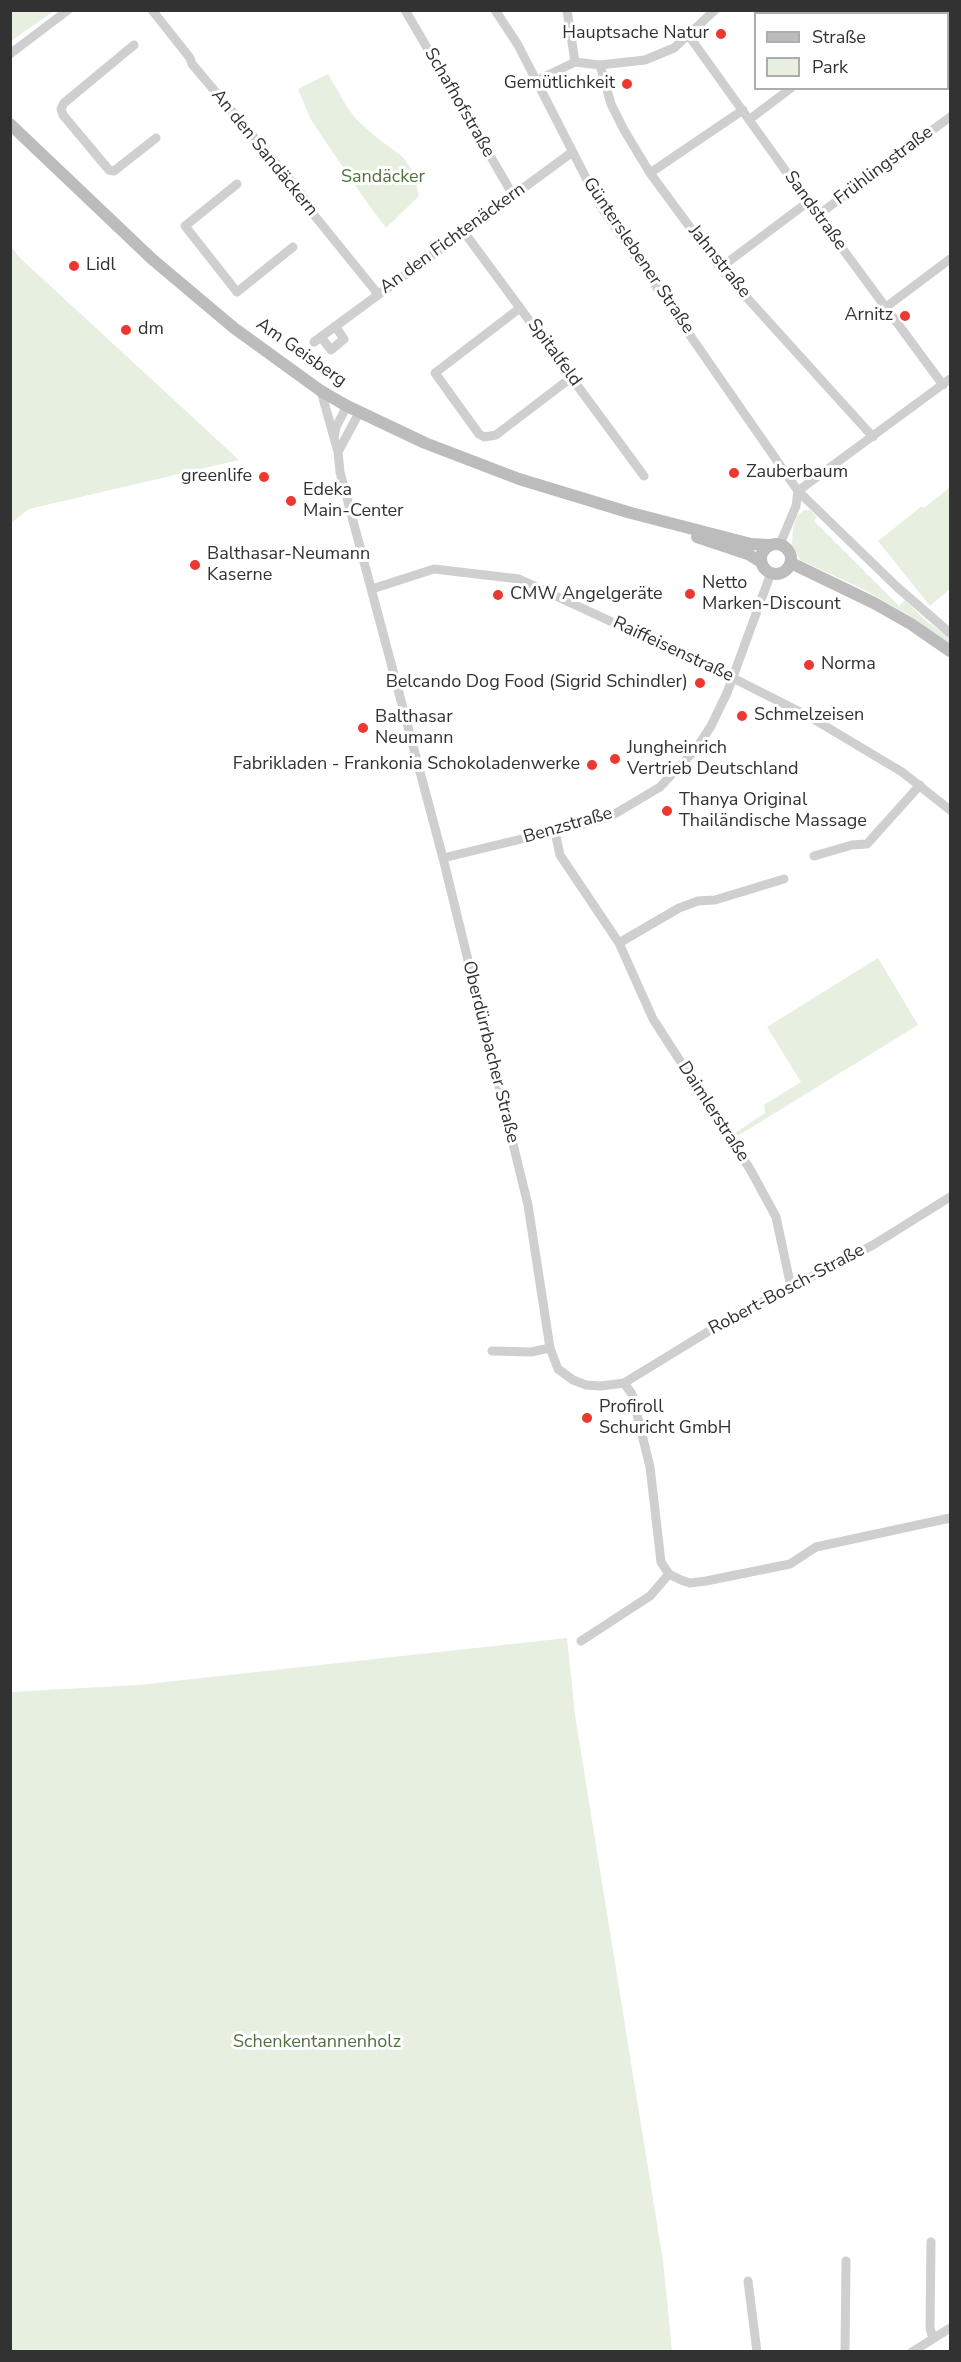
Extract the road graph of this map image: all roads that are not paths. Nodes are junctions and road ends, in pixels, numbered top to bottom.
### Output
1 (68, 10) edge
2 (152, 10) edge
3 (405, 10) edge
4 (495, 10) edge
5 (567, 10) edge
6 (715, 10) edge
7 (704, 14) edge
8 (689, 36) junction
9 (134, 45) dead end
10 (10, 54) edge
11 (575, 62) junction
12 (600, 65) junction
13 (536, 81) junction
14 (788, 90) edge
15 (743, 110) junction
16 (951, 117) edge
17 (750, 119) junction
18 (10, 124) edge
19 (156, 138) dead end
20 (571, 153) junction
21 (650, 173) junction
22 (237, 184) dead end
23 (513, 195) junction
24 (808, 202) junction
25 (818, 215) junction
26 (464, 231) junction
27 (293, 247) dead end
28 (951, 259) edge
29 (720, 268) junction
30 (378, 294) junction
31 (886, 307) junction
32 (520, 308) junction
33 (335, 326) junction
34 (572, 377) junction
35 (947, 382) edge
36 (321, 391) junction
37 (347, 406) junction
38 (359, 413) junction
39 (873, 437) junction
40 (334, 440) junction
41 (338, 452) junction
42 (644, 476) dead end
43 (798, 491) junction
44 (631, 513) junction
45 (774, 544) junction
46 (761, 562) junction
47 (791, 563) junction
48 (771, 573) junction
49 (372, 589) junction
50 (951, 633) edge
51 (951, 651) edge
52 (731, 677) junction
53 (920, 785) junction
54 (951, 810) edge
55 (555, 832) junction
56 (813, 856) dead end
57 (442, 858) junction
58 (784, 879) dead end
59 (619, 943) junction
60 (951, 1197) edge
61 (791, 1287) junction
62 (550, 1348) junction
63 (492, 1351) dead end
64 (624, 1383) junction
65 (951, 1518) edge
66 (669, 1574) junction
67 (581, 1641) dead end
68 (931, 2242) dead end
69 (846, 2261) dead end
70 (748, 2281) dead end
71 (951, 2328) edge
72 (933, 2338) junction
73 (917, 2350) edge
74 (757, 2352) edge
75 (844, 2352) edge

1 - 10 street
2 - 30 street, An den Sandäckern
3 - 23 street, Schafhofstraße
4 - 13 street, Günterslebener Straße
5 - 11 street
6 - 7 street
7 - 8 street
8 - 12 street
8 - 15 street, Sandstraße
9 - 19 street
11 - 12 street
11 - 13 street
12 - 21 street, Jahnstraße
13 - 20 street, Günterslebener Straße
14 - 17 street
15 - 17 street, Sandstraße
15 - 21 street
16 - 25 street, Frühlingstraße
17 - 24 street, Sandstraße
18 - 36 street, Am Geisberg
20 - 23 street, An den Fichtenäckern
20 - 43 street, Günterslebener Straße
21 - 29 street, Jahnstraße
22 - 27 street
23 - 26 street, An den Fichtenäckern
24 - 25 street, Sandstraße
24 - 29 street, Frühlingstraße
25 - 31 street, Sandstraße
26 - 30 street, An den Fichtenäckern
26 - 32 street, Spitalfeld
28 - 31 street
29 - 39 street, Jahnstraße
30 - 33 street, An den Fichtenäckern
31 - 35 street, Sandstraße
32 - 34 street, Spitalfeld
32 - 34 street
33 - 33 street, An den Fichtenäckern
34 - 42 street, Spitalfeld
35 - 39 street
36 - 37 street, Am Geisberg
36 - 40 street, Oberdürrbacher Straße
37 - 38 street, Am Geisberg
37 - 40 street
38 - 41 street
38 - 44 street, Am Geisberg
39 - 43 street
40 - 41 street, Oberdürrbacher Straße
41 - 49 street, Oberdürrbacher Straße
43 - 45 street
43 - 50 street, Günterslebener Straße
44 - 45 street, Am Geisberg
44 - 46 street, Am Geisberg
45 - 46 street
45 - 47 street
46 - 48 street
47 - 48 street
47 - 51 street
48 - 52 street, Benzstraße
49 - 52 street, Raiffeisenstraße
49 - 57 street, Oberdürrbacher Straße
52 - 53 street, Raiffeisenstraße
52 - 55 street, Benzstraße
53 - 54 street, Raiffeisenstraße
53 - 56 street
55 - 57 street, Benzstraße
55 - 59 street, Daimlerstraße
57 - 62 street, Oberdürrbacher Straße
58 - 59 street
59 - 61 street, Daimlerstraße
60 - 61 street, Robert-Bosch-Straße
61 - 64 street, Robert-Bosch-Straße
62 - 63 street
62 - 64 street, Oberdürrbacher Straße
64 - 66 street
65 - 66 street
66 - 67 street
68 - 72 street
69 - 75 street
70 - 74 street
71 - 72 street
72 - 73 street

